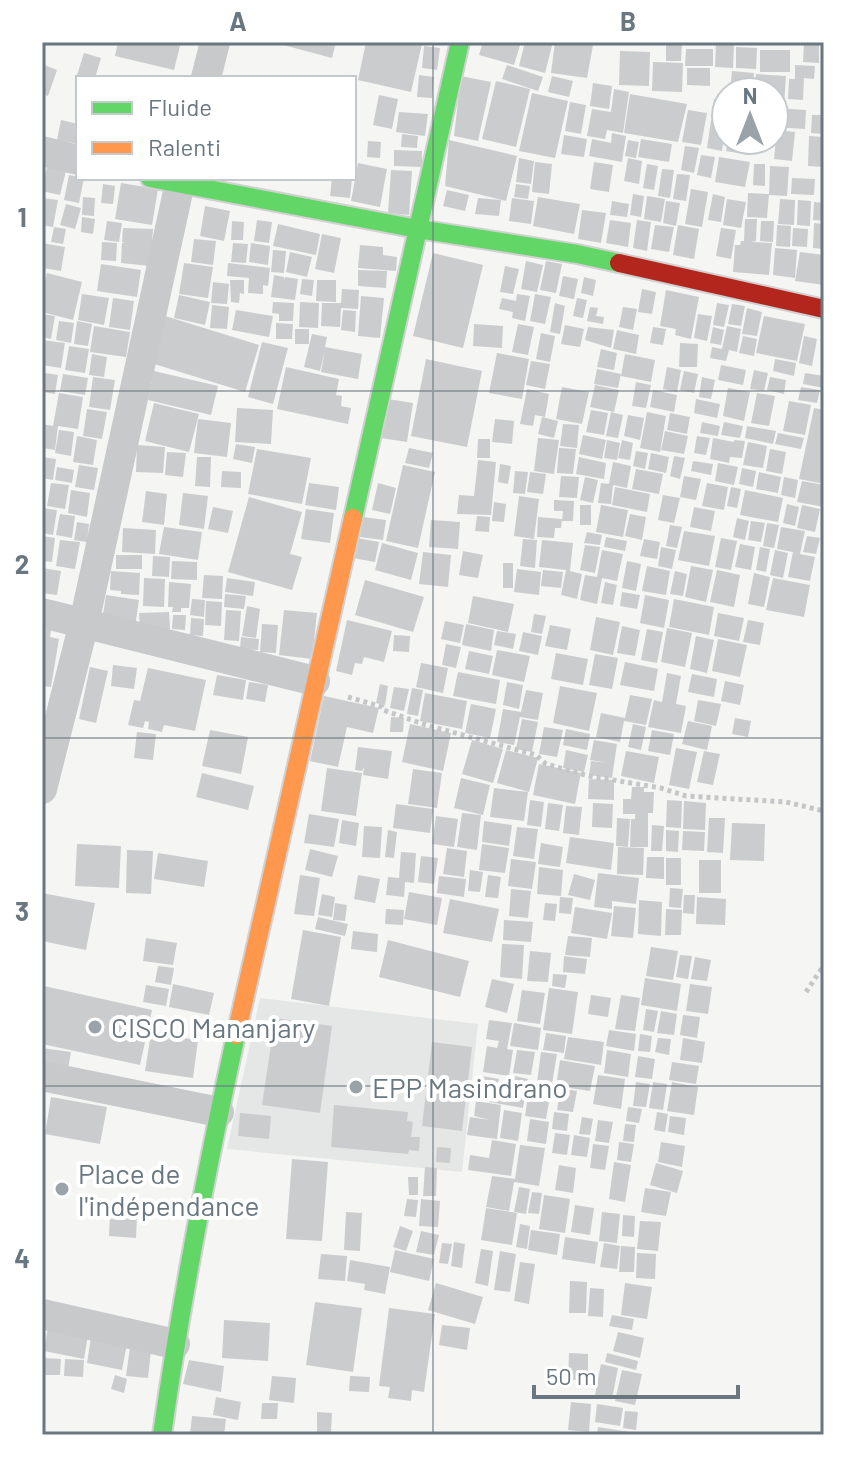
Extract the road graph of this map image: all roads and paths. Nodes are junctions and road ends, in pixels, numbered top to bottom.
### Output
1 (215, 42) edge
2 (460, 42) edge
3 (206, 76) edge
4 (42, 151) edge
5 (76, 160) edge
6 (170, 180) edge
7 (418, 229) junction
8 (824, 309) edge
9 (42, 613) edge
10 (84, 623) junction
11 (315, 681) junction
12 (42, 789) edge
13 (824, 811) edge
14 (824, 965) edge
15 (806, 992) dead end
16 (42, 1076) edge
17 (219, 1112) junction
18 (42, 1314) edge
19 (175, 1344) junction
20 (162, 1435) edge

1 - 3 street
2 - 7 street
4 - 5 street
6 - 7 street
6 - 10 street
7 - 8 street
7 - 11 street
9 - 10 street
10 - 11 street
10 - 12 street
11 - 13 path
11 - 17 street
14 - 15 path
16 - 17 street
17 - 19 street
18 - 19 street
19 - 20 street

